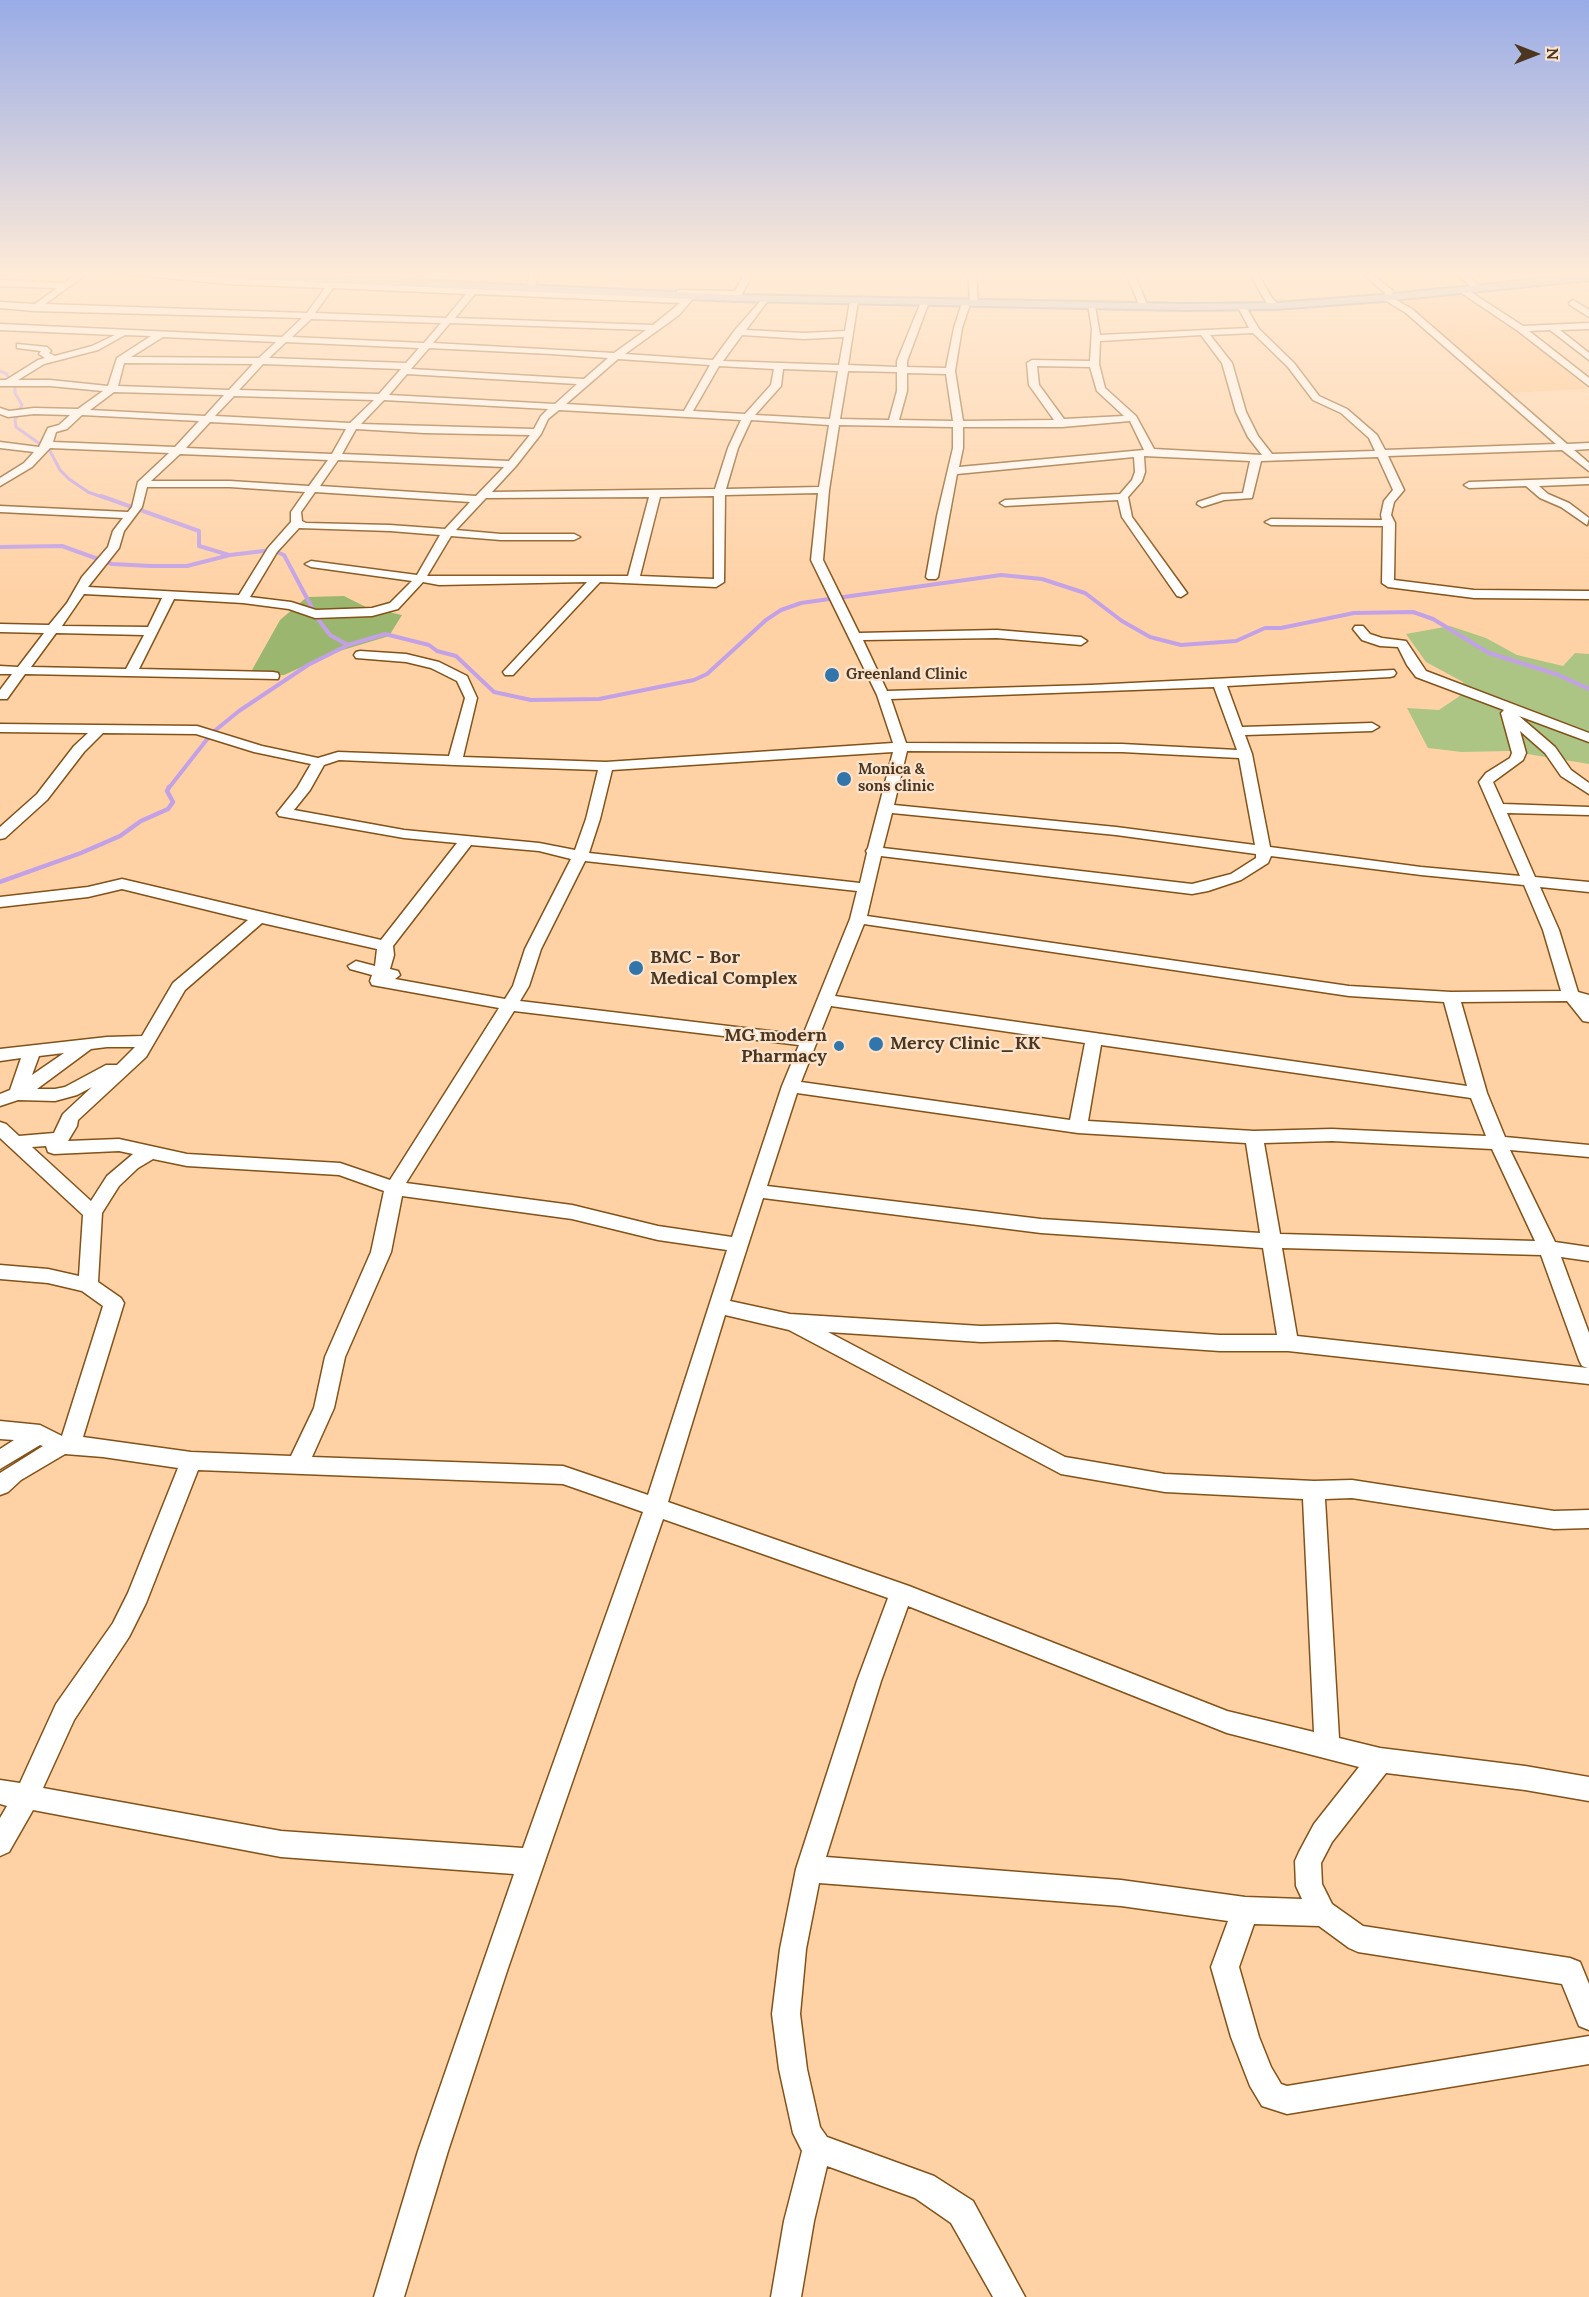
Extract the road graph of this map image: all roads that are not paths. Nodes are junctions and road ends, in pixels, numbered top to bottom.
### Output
1 (114, 380) edge
2 (242, 380) edge
3 (396, 380) edge
4 (561, 380) edge
5 (706, 380) edge
6 (777, 380) edge
7 (842, 380) edge
8 (901, 380) edge
9 (951, 380) edge
10 (1033, 380) edge
11 (1098, 380) edge
12 (1232, 380) edge
13 (1303, 380) edge
14 (1488, 380) edge
15 (586, 382) joint
16 (4, 383) edge
17 (112, 389) junction
18 (231, 391) junction
19 (382, 397) junction
20 (558, 406) junction
21 (79, 412) junction
22 (3, 414) edge
23 (687, 414) junction
24 (747, 418) junction
25 (1133, 418) junction
26 (205, 419) junction
27 (835, 422) junction
28 (893, 423) junction
29 (958, 424) junction
30 (1062, 424) junction
31 (353, 426) junction
32 (537, 432) junction
33 (0, 446) edge
34 (1589, 446) edge
35 (43, 447) junction
36 (1564, 447) junction
37 (178, 450) junction
38 (1145, 453) junction
39 (1380, 453) junction
40 (336, 456) junction
41 (1269, 457) junction
42 (1256, 458) junction
43 (512, 464) junction
44 (1589, 468) edge
45 (953, 471) junction
46 (1589, 481) edge
47 (0, 483) edge
48 (1529, 483) junction
49 (142, 484) junction
50 (1468, 485) dead end
51 (824, 489) junction
52 (312, 490) junction
53 (720, 491) junction
54 (655, 495) junction
55 (479, 497) junction
56 (1123, 497) junction
57 (1005, 502) dead end
58 (1202, 504) dead end
59 (0, 509) edge
60 (131, 515) junction
61 (1271, 522) dead end
62 (1587, 522) dead end
63 (297, 523) junction
64 (1389, 523) junction
65 (447, 532) junction
66 (574, 537) dead end
67 (311, 564) dead end
68 (932, 577) dead end
69 (597, 578) junction
70 (633, 579) junction
71 (419, 580) junction
72 (81, 590) junction
73 (1181, 593) dead end
74 (170, 595) junction
75 (1589, 596) edge
76 (243, 599) junction
77 (0, 628) edge
78 (53, 629) junction
79 (1359, 629) dead end
80 (151, 631) junction
81 (853, 637) junction
82 (1081, 641) dead end
83 (360, 655) dead end
84 (0, 669) edge
85 (22, 670) junction
86 (131, 672) junction
87 (508, 672) dead end
88 (1390, 673) dead end
89 (273, 676) dead end
90 (1281, 681) dead end
91 (1219, 682) junction
92 (883, 695) junction
93 (2, 696) dead end
94 (1497, 704) junction
95 (1510, 715) junction
96 (1372, 727) dead end
97 (100, 728) junction
98 (0, 729) edge
99 (1237, 731) junction
100 (1589, 738) edge
101 (901, 747) junction
102 (1245, 754) junction
103 (455, 761) junction
104 (319, 762) junction
105 (606, 766) junction
106 (1589, 790) edge
107 (885, 808) junction
108 (1498, 808) junction
109 (1589, 811) edge
110 (0, 835) edge
111 (467, 840) junction
112 (873, 851) junction
113 (1264, 852) junction
114 (580, 856) junction
115 (1531, 882) junction
116 (1589, 887) edge
117 (867, 888) junction
118 (0, 902) edge
119 (259, 918) junction
120 (858, 919) junction
121 (385, 946) junction
122 (356, 966) dead end
123 (1571, 996) junction
124 (1451, 997) junction
125 (824, 1000) junction
126 (1589, 1000) edge
127 (510, 1005) junction
128 (1589, 1017) edge
129 (1094, 1038) junction
130 (808, 1041) junction
131 (88, 1044) junction
132 (143, 1047) junction
133 (32, 1051) junction
134 (0, 1055) edge
135 (791, 1086) junction
136 (1478, 1093) junction
137 (17, 1094) junction
138 (0, 1101) edge
139 (1078, 1126) junction
140 (7, 1135) edge
141 (1254, 1137) junction
142 (1498, 1143) junction
143 (54, 1148) junction
144 (1589, 1151) edge
145 (151, 1152) junction
146 (49, 1172) junction
147 (394, 1188) junction
148 (758, 1191) junction
149 (93, 1213) junction
150 (1269, 1241) junction
151 (740, 1245) junction
152 (1548, 1248) junction
153 (1589, 1254) edge
154 (0, 1272) edge
155 (88, 1285) junction
156 (719, 1306) junction
157 (790, 1322) junction
158 (1288, 1343) junction
159 (1589, 1360) edge
160 (1589, 1376) edge
161 (0, 1430) edge
162 (40, 1434) junction
163 (65, 1446) junction
164 (0, 1460) edge
165 (191, 1461) junction
166 (297, 1466) junction
167 (0, 1486) edge
168 (1314, 1490) junction
169 (655, 1509) junction
170 (1589, 1519) edge
171 (901, 1593) junction
172 (1328, 1748) junction
173 (1380, 1760) junction
174 (1589, 1789) edge
175 (0, 1792) edge
176 (27, 1796) junction
177 (0, 1843) edge
178 (533, 1862) junction
179 (809, 1869) junction
180 (1245, 1910) junction
181 (1323, 1913) junction
182 (1589, 2016) edge
183 (1589, 2050) edge
184 (817, 2148) junction
185 (388, 2297) edge
186 (786, 2297) edge
187 (1010, 2297) edge

1 - 17 street
2 - 18 street
3 - 19 street
4 - 15 street
5 - 23 street
6 - 24 street
7 - 27 street
8 - 28 street
9 - 29 street
10 - 30 street
11 - 25 street
12 - 41 street
13 - 39 street
14 - 36 street
15 - 20 street
16 - 17 street
17 - 18 street
17 - 21 street
18 - 19 street
18 - 26 street
19 - 20 street
19 - 31 street
20 - 23 street
20 - 32 street
21 - 22 street
21 - 26 street
21 - 35 street
23 - 24 street
24 - 27 street
24 - 53 street
25 - 30 street
25 - 38 street
26 - 31 street
26 - 37 street
27 - 28 street
27 - 51 street
28 - 29 street
29 - 30 street
29 - 45 street
31 - 32 street
31 - 40 street
32 - 43 street
33 - 35 street
34 - 36 street
35 - 37 street
35 - 47 street
36 - 39 street
36 - 44 street
37 - 40 street
37 - 49 street
38 - 42 street
38 - 45 street
38 - 56 street
39 - 41 street
39 - 64 street
40 - 43 street
40 - 52 street
41 - 42 street
42 - 58 street
43 - 55 street
45 - 68 street
46 - 48 street
48 - 50 street
48 - 62 street
49 - 52 street
49 - 60 street
51 - 53 street
51 - 81 street
52 - 55 street
52 - 63 street
53 - 54 street
53 - 70 street
54 - 55 street
54 - 70 street
55 - 65 street
56 - 57 street
56 - 73 street
59 - 60 street
60 - 72 street
61 - 64 street
63 - 65 street
63 - 76 street
64 - 75 street
65 - 66 street
65 - 71 street
67 - 71 street
69 - 70 street
69 - 71 street
69 - 87 street
71 - 76 street
72 - 74 street
72 - 78 street
74 - 76 street
74 - 80 street
77 - 78 street
78 - 80 street
78 - 85 street
79 - 94 street
80 - 86 street
81 - 82 street
81 - 92 street
83 - 103 street
84 - 85 street
85 - 86 street
85 - 93 street
86 - 89 street
88 - 91 street
90 - 91 street
91 - 92 street
91 - 99 street
92 - 101 street
94 - 95 street
94 - 100 street
95 - 106 street
95 - 108 street
96 - 99 street
97 - 98 street
97 - 104 street
97 - 110 street
99 - 102 street
101 - 102 street
101 - 105 street
101 - 107 street
102 - 113 street
103 - 104 street
103 - 105 street
104 - 111 street
105 - 114 street
107 - 112 street
107 - 113 street
108 - 109 street
108 - 115 street
111 - 114 street
111 - 121 street
112 - 113 street
112 - 117 street
113 - 115 street
114 - 117 street
114 - 127 street
115 - 116 street
115 - 123 street
117 - 120 street
118 - 119 street
119 - 121 street
119 - 132 street
120 - 124 street
120 - 125 street
121 - 127 street
122 - 127 street
123 - 124 street
123 - 126 street
123 - 128 street
124 - 136 street
125 - 129 street
125 - 130 street
127 - 130 street
127 - 147 street
129 - 136 street
129 - 139 street
130 - 135 street
131 - 132 street
131 - 133 street
131 - 137 street
132 - 137 street
132 - 143 street
133 - 134 street
133 - 137 street
135 - 139 street
135 - 148 street
136 - 142 street
137 - 138 street
139 - 141 street
140 - 143 street
140 - 146 street
141 - 142 street
141 - 150 street
142 - 144 street
142 - 152 street
143 - 145 street
143 - 146 street
145 - 147 street
145 - 149 street
146 - 149 street
147 - 151 street
147 - 166 street
148 - 150 street
148 - 151 street
149 - 155 street
150 - 152 street
150 - 158 street
151 - 156 street
152 - 153 street
152 - 159 street
154 - 155 street
155 - 163 street
156 - 157 street
156 - 169 street
157 - 158 street
157 - 168 street
158 - 160 street
161 - 162 street
162 - 163 street
162 - 164 street
163 - 165 street
163 - 167 street
165 - 166 street
165 - 176 street
166 - 169 street
168 - 170 street
168 - 172 street
169 - 171 street
169 - 178 street
171 - 172 street
171 - 179 street
172 - 173 street
173 - 174 street
173 - 181 street
175 - 176 street
176 - 177 street
176 - 178 street
178 - 185 street
179 - 180 street
179 - 184 street
180 - 181 street
180 - 183 street
181 - 182 street
184 - 186 street
184 - 187 street

